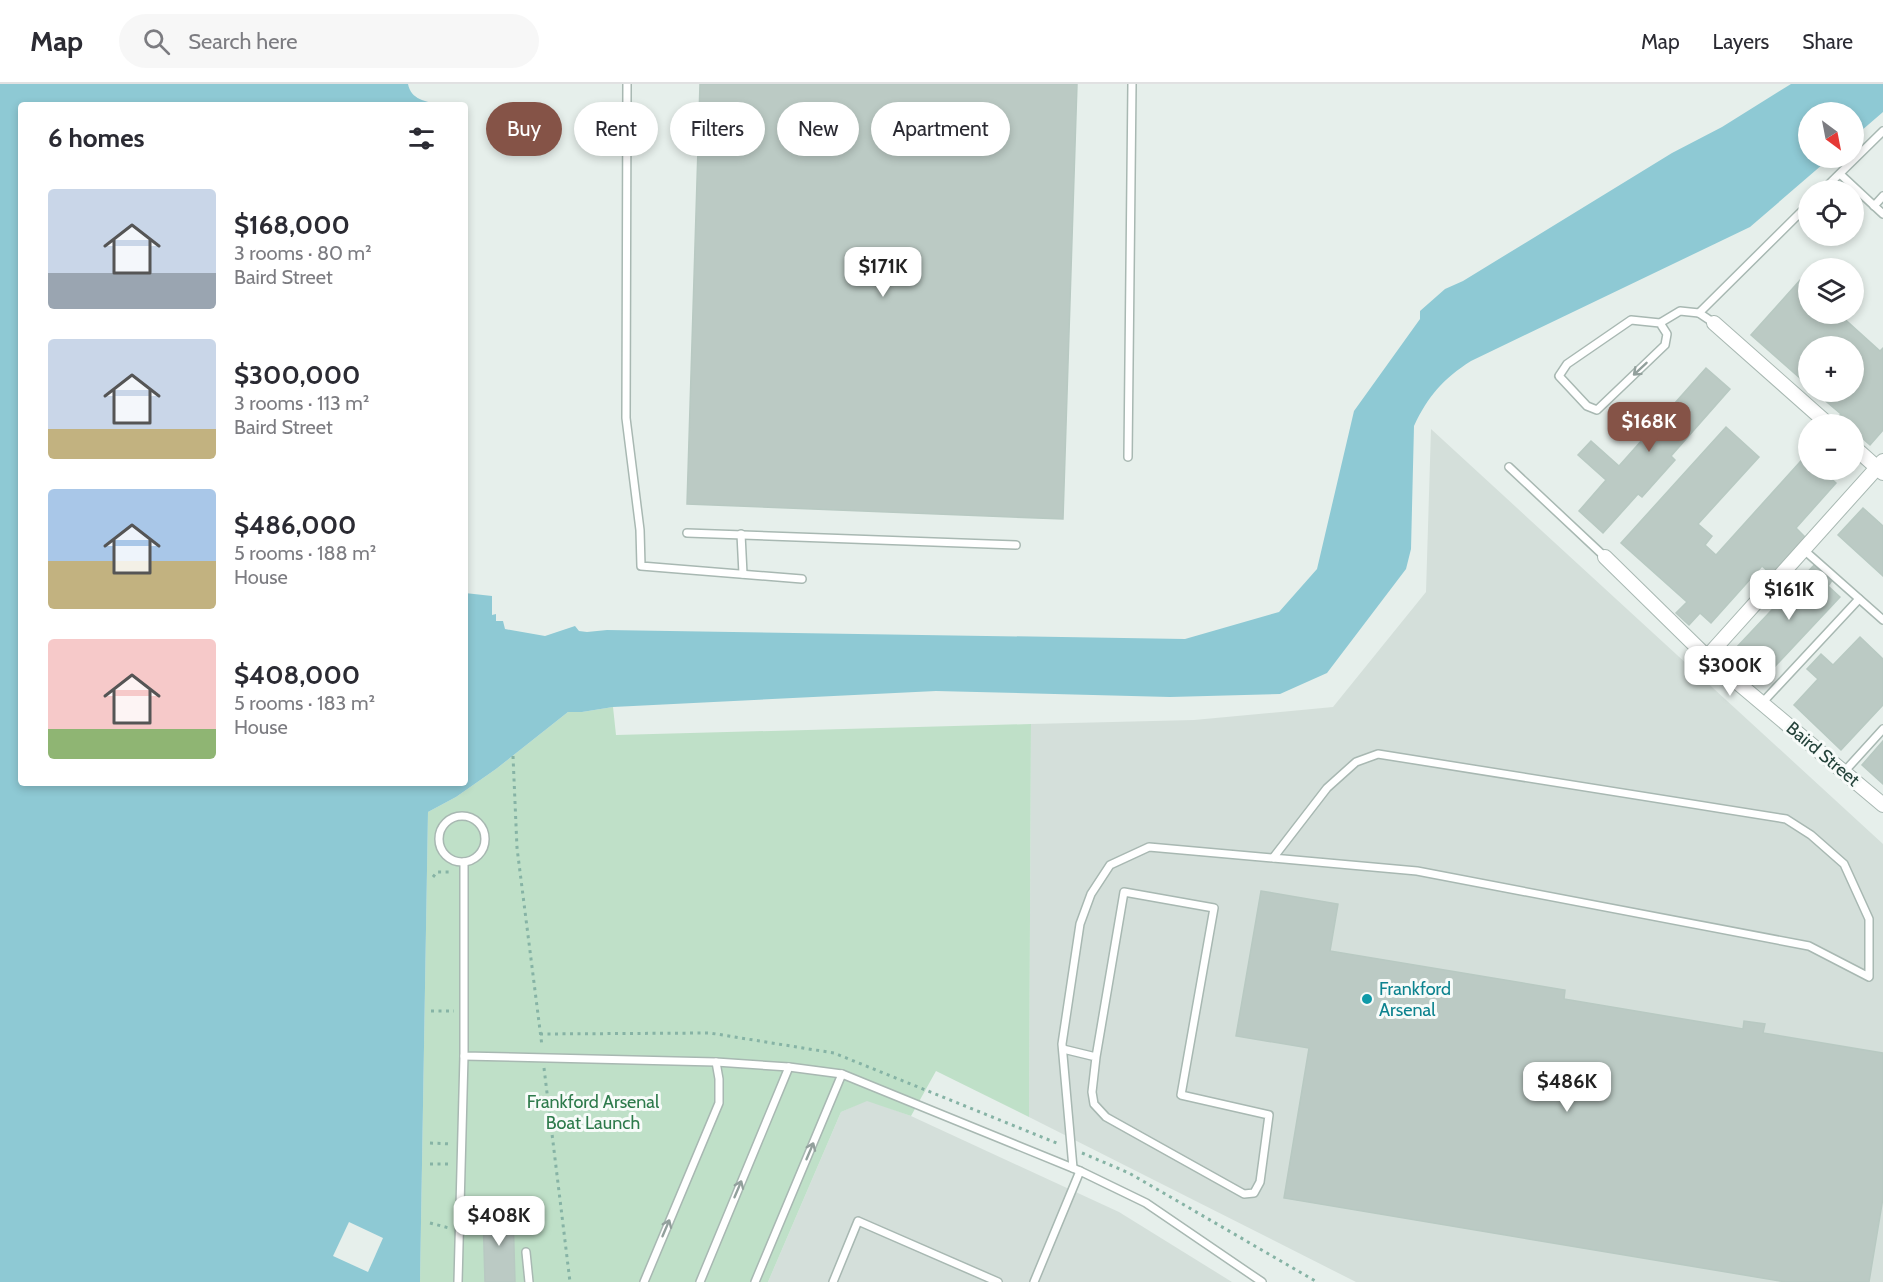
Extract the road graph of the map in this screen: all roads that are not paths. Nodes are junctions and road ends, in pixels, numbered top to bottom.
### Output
1 (627, 84) edge
2 (1132, 84) edge
3 (1883, 131) edge
4 (1840, 174) junction
5 (1834, 180) edge
6 (1883, 196) edge
7 (1874, 206) junction
8 (1883, 214) edge
9 (1798, 215) edge
10 (1699, 313) junction
11 (1660, 323) junction
12 (1714, 323) joint
13 (1817, 414) edge
14 (1864, 454) edge
15 (1128, 457) dead end
16 (1509, 467) dead end
17 (1881, 467) edge
18 (687, 533) dead end
19 (741, 534) junction
20 (1016, 545) dead end
21 (1804, 550) junction
22 (1605, 557) joint
23 (743, 574) junction
24 (802, 579) dead end
25 (1859, 599) junction
26 (1883, 620) edge
27 (1707, 657) junction
28 (1762, 703) junction
29 (1883, 729) edge
30 (1844, 772) junction
31 (1883, 805) edge
32 (1273, 858) junction
33 (464, 862) junction
34 (1063, 1049) junction
35 (464, 1056) junction
36 (1096, 1056) junction
37 (716, 1062) junction
38 (789, 1067) junction
39 (842, 1074) junction
40 (1076, 1170) junction
41 (526, 1252) dead end
42 (458, 1282) edge
43 (529, 1282) edge
44 (644, 1282) edge
45 (700, 1282) edge
46 (755, 1282) edge
47 (833, 1282) edge
48 (998, 1282) edge
49 (1034, 1282) edge
50 (1262, 1282) edge

1 - 23 lane
2 - 15 lane
3 - 4 lane
4 - 5 lane
4 - 7 lane
6 - 7 lane
7 - 8 lane
9 - 10 lane
10 - 11 lane
10 - 12 lane
11 -> 11 lane
12 - 13 street
14 - 17 street
16 - 22 lane
17 - 21 street
18 - 19 lane
19 - 20 lane
19 - 23 lane
21 - 25 lane
21 - 27 street
22 - 27 street, Baird Street
23 - 24 lane
25 - 26 lane
25 - 28 lane
27 - 28 street, Baird Street
28 - 30 street, Baird Street
29 - 30 lane
30 - 31 street, Baird Street
32 - 32 lane
32 - 34 lane
33 - 33 lane
33 - 35 lane
34 - 36 lane
34 - 40 lane
35 - 37 lane
35 - 42 lane
36 - 36 lane
37 - 38 lane
44 -> 37 lane
38 - 39 lane
45 -> 38 lane
39 - 40 lane
46 -> 39 lane
40 - 49 lane
40 - 50 lane
41 - 43 lane
47 - 48 lane

